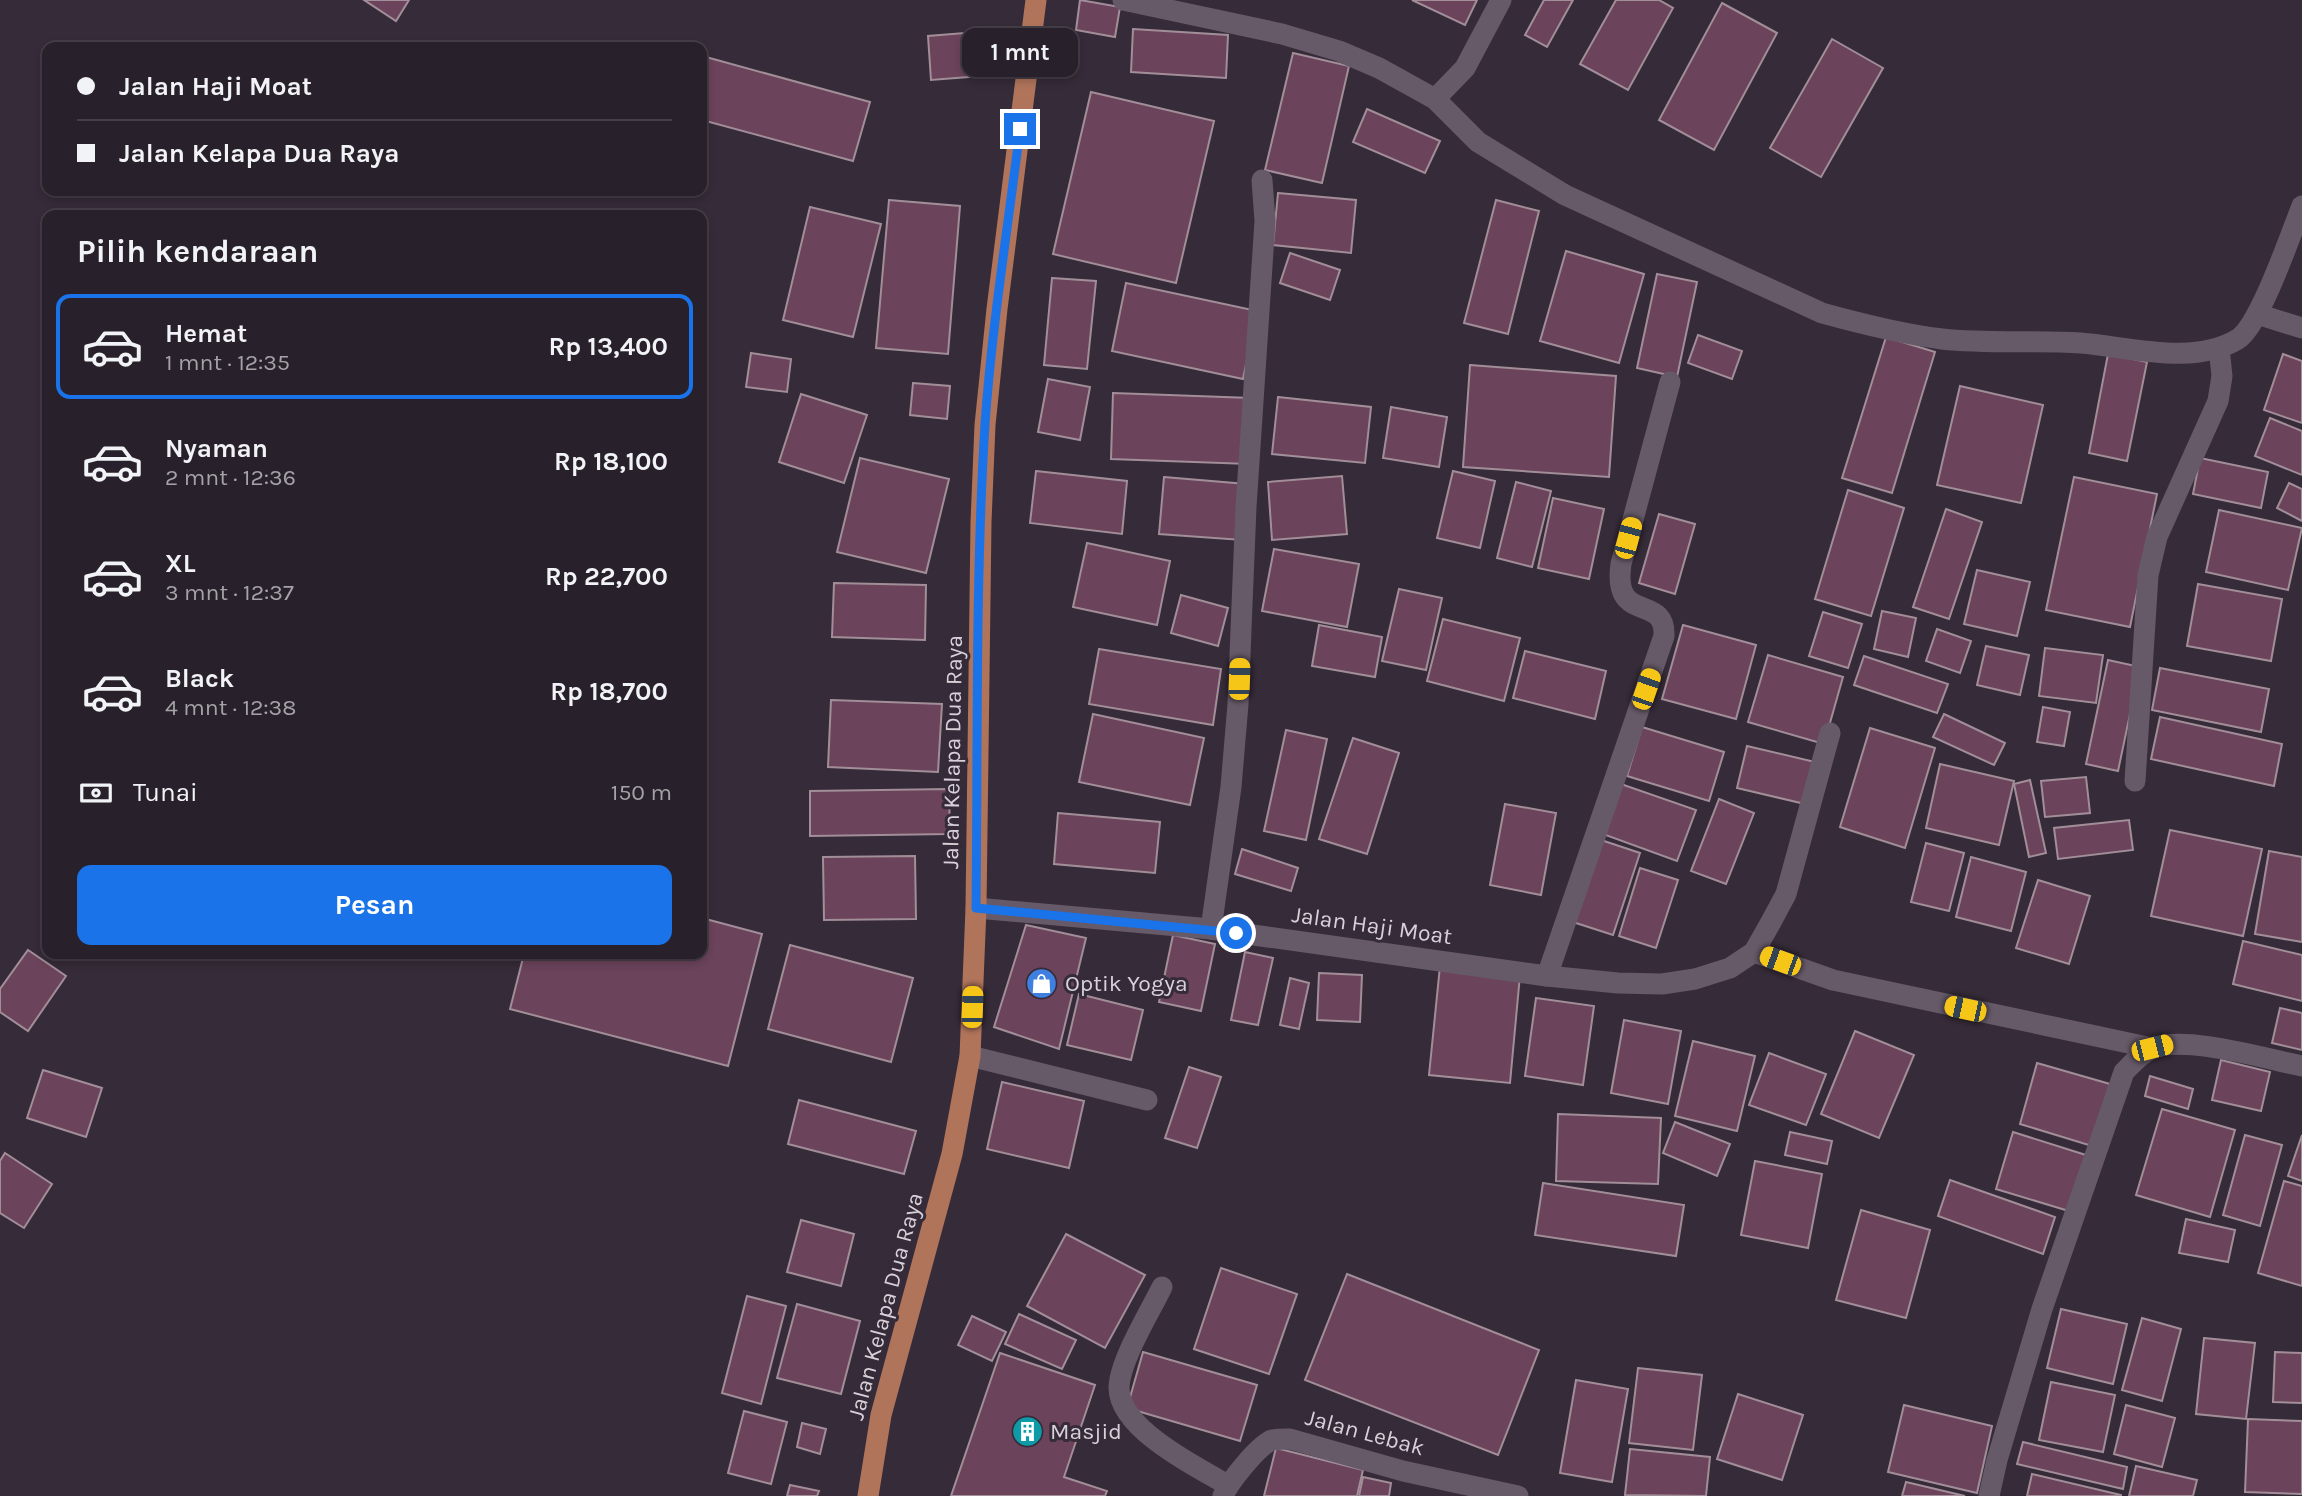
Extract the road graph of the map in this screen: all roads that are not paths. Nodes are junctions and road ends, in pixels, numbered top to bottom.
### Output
1 (1036, 0) edge
2 (1123, 0) edge
3 (1501, 0) edge
4 (1435, 99) junction
5 (1262, 180) dead end
6 (2302, 205) edge
7 (2257, 314) junction
8 (2302, 328) edge
9 (2219, 348) junction
10 (1670, 382) dead end
11 (1830, 733) dead end
12 (2135, 781) dead end
13 (976, 908) junction
14 (1211, 929) junction
15 (1754, 952) junction
16 (1547, 976) junction
17 (2152, 1048) junction
18 (970, 1056) junction
19 (2302, 1066) edge
20 (1147, 1100) dead end
21 (1162, 1287) dead end
22 (1225, 1491) edge
23 (868, 1496) edge
24 (1518, 1496) edge
25 (1989, 1496) edge

1 - 13 main road, Jalan Kelapa Dua Raya
2 - 4 street
3 - 4 street
4 - 9 street
5 - 14 street
6 - 7 street
7 - 8 street
7 - 9 street
9 - 12 street
10 - 16 street
11 - 15 street
13 - 14 street, Jalan Haji Moat
13 - 18 main road, Jalan Kelapa Dua Raya
14 - 16 street, Jalan Haji Moat
15 - 16 street, Jalan Haji Moat
15 - 17 street
17 - 19 street
17 - 25 street
18 - 20 street
18 - 23 main road, Jalan Kelapa Dua Raya
21 - 22 street
22 - 24 street, Jalan Lebak

